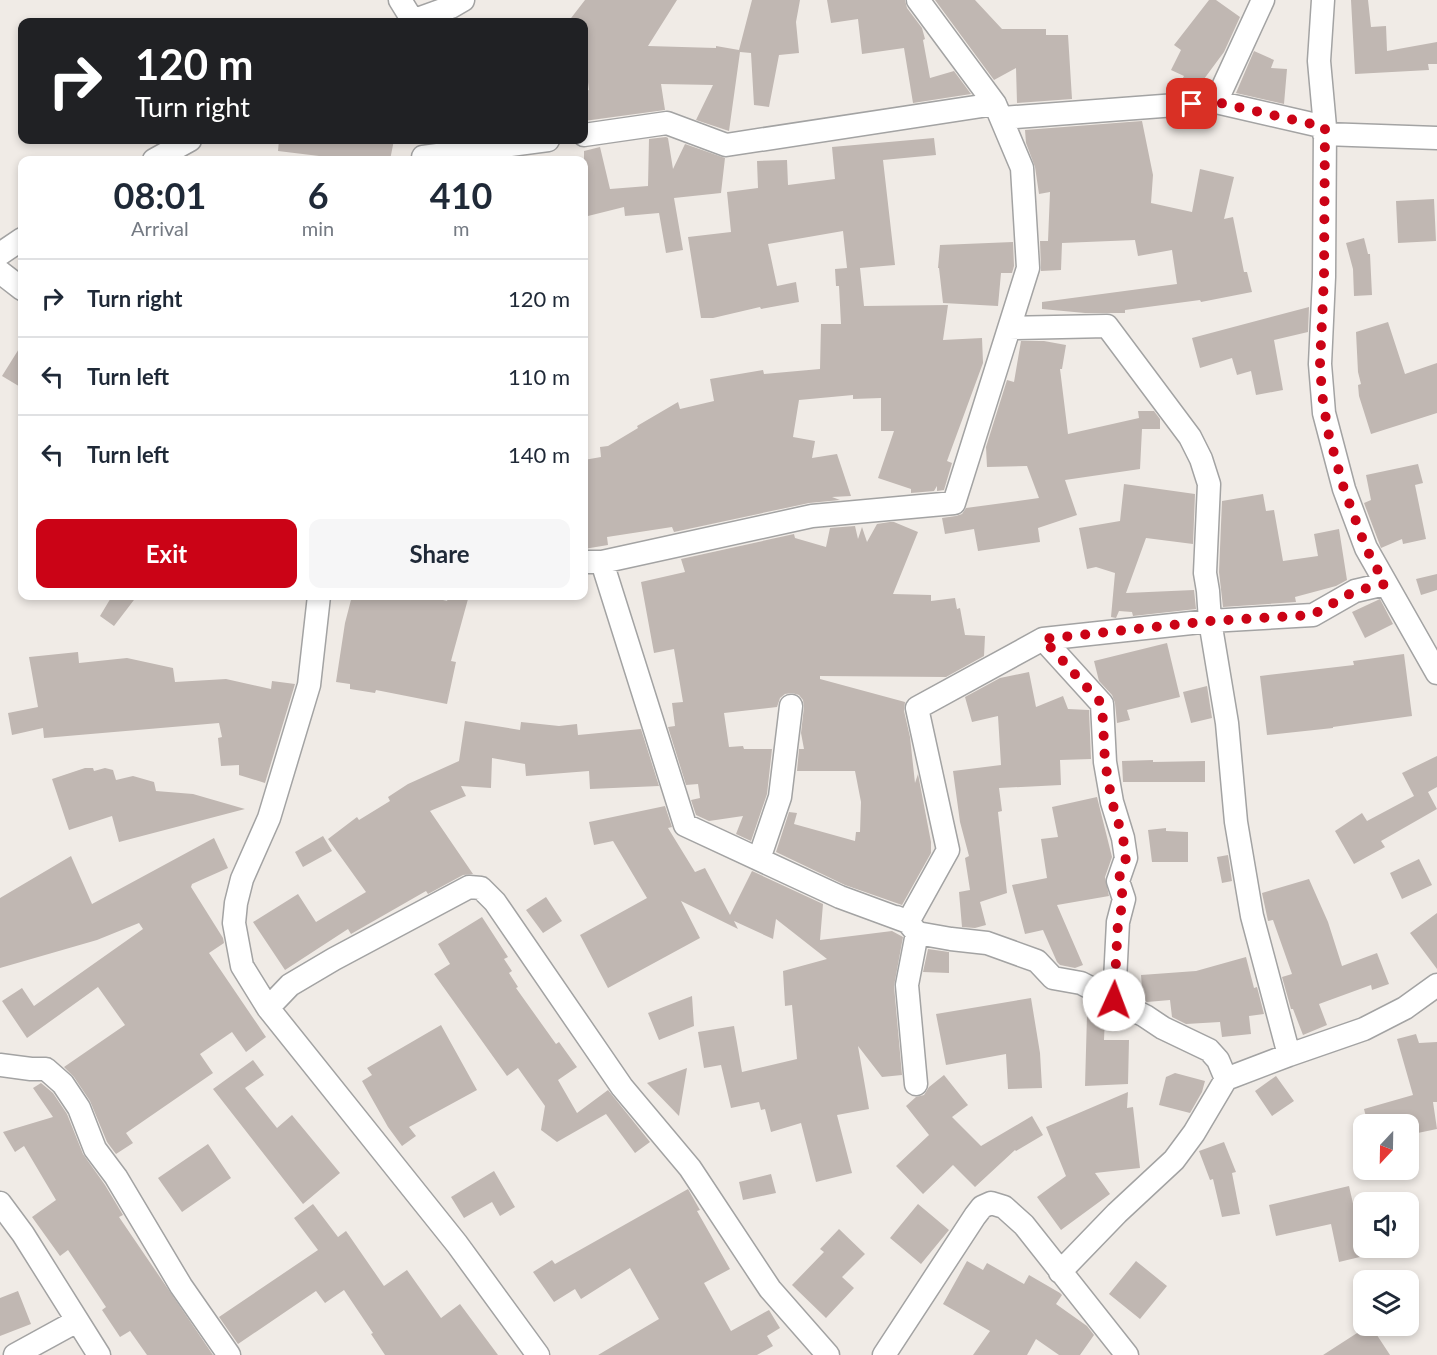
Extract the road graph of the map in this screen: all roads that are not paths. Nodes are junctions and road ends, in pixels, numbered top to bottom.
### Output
1 (400, 0) edge
2 (918, 0) edge
3 (1263, 0) edge
4 (1323, 0) edge
5 (454, 10) edge
6 (409, 18) edge
7 (425, 18) edge
8 (1216, 102) junction
9 (999, 111) junction
10 (1324, 130) junction
11 (588, 134) edge
12 (1437, 138) edge
13 (183, 144) edge
14 (507, 144) edge
15 (424, 152) edge
16 (161, 156) edge
17 (18, 242) edge
18 (0, 254) edge
19 (0, 272) edge
20 (18, 286) edge
21 (1010, 328) junction
22 (592, 562) edge
23 (1385, 584) junction
24 (319, 600) edge
25 (1210, 621) junction
26 (1043, 639) junction
27 (1437, 673) edge
28 (791, 706) dead end
29 (759, 859) junction
30 (913, 927) junction
31 (1437, 985) edge
32 (1114, 1000) junction
33 (268, 1008) junction
34 (1289, 1055) junction
35 (0, 1065) edge
36 (1226, 1079) junction
37 (915, 1084) dead end
38 (0, 1203) edge
39 (1060, 1272) junction
40 (77, 1321) junction
41 (15, 1355) edge
42 (99, 1355) edge
43 (229, 1355) edge
44 (538, 1355) edge
45 (828, 1355) edge
46 (884, 1355) edge
47 (1127, 1355) edge

1 - 6 street
2 - 9 street
3 - 8 street
4 - 10 street
5 - 7 street
8 - 9 street
8 - 10 street
9 - 11 street
9 - 21 street
10 - 12 street
10 - 23 street
13 - 16 street
14 - 15 street
17 - 18 street
19 - 20 street
21 - 22 street
21 - 25 street
22 - 29 street
23 - 25 street
23 - 27 street
24 - 33 street
25 - 26 street
25 - 34 street
26 - 30 street
26 - 32 street
28 - 29 street
29 - 30 street
30 - 32 street
30 - 37 street
31 - 34 street
32 - 36 street
33 - 44 street
33 - 45 street
34 - 36 street
35 - 43 street
36 - 39 street
38 - 40 street
39 - 46 street
39 - 47 street
40 - 41 street
40 - 42 street

